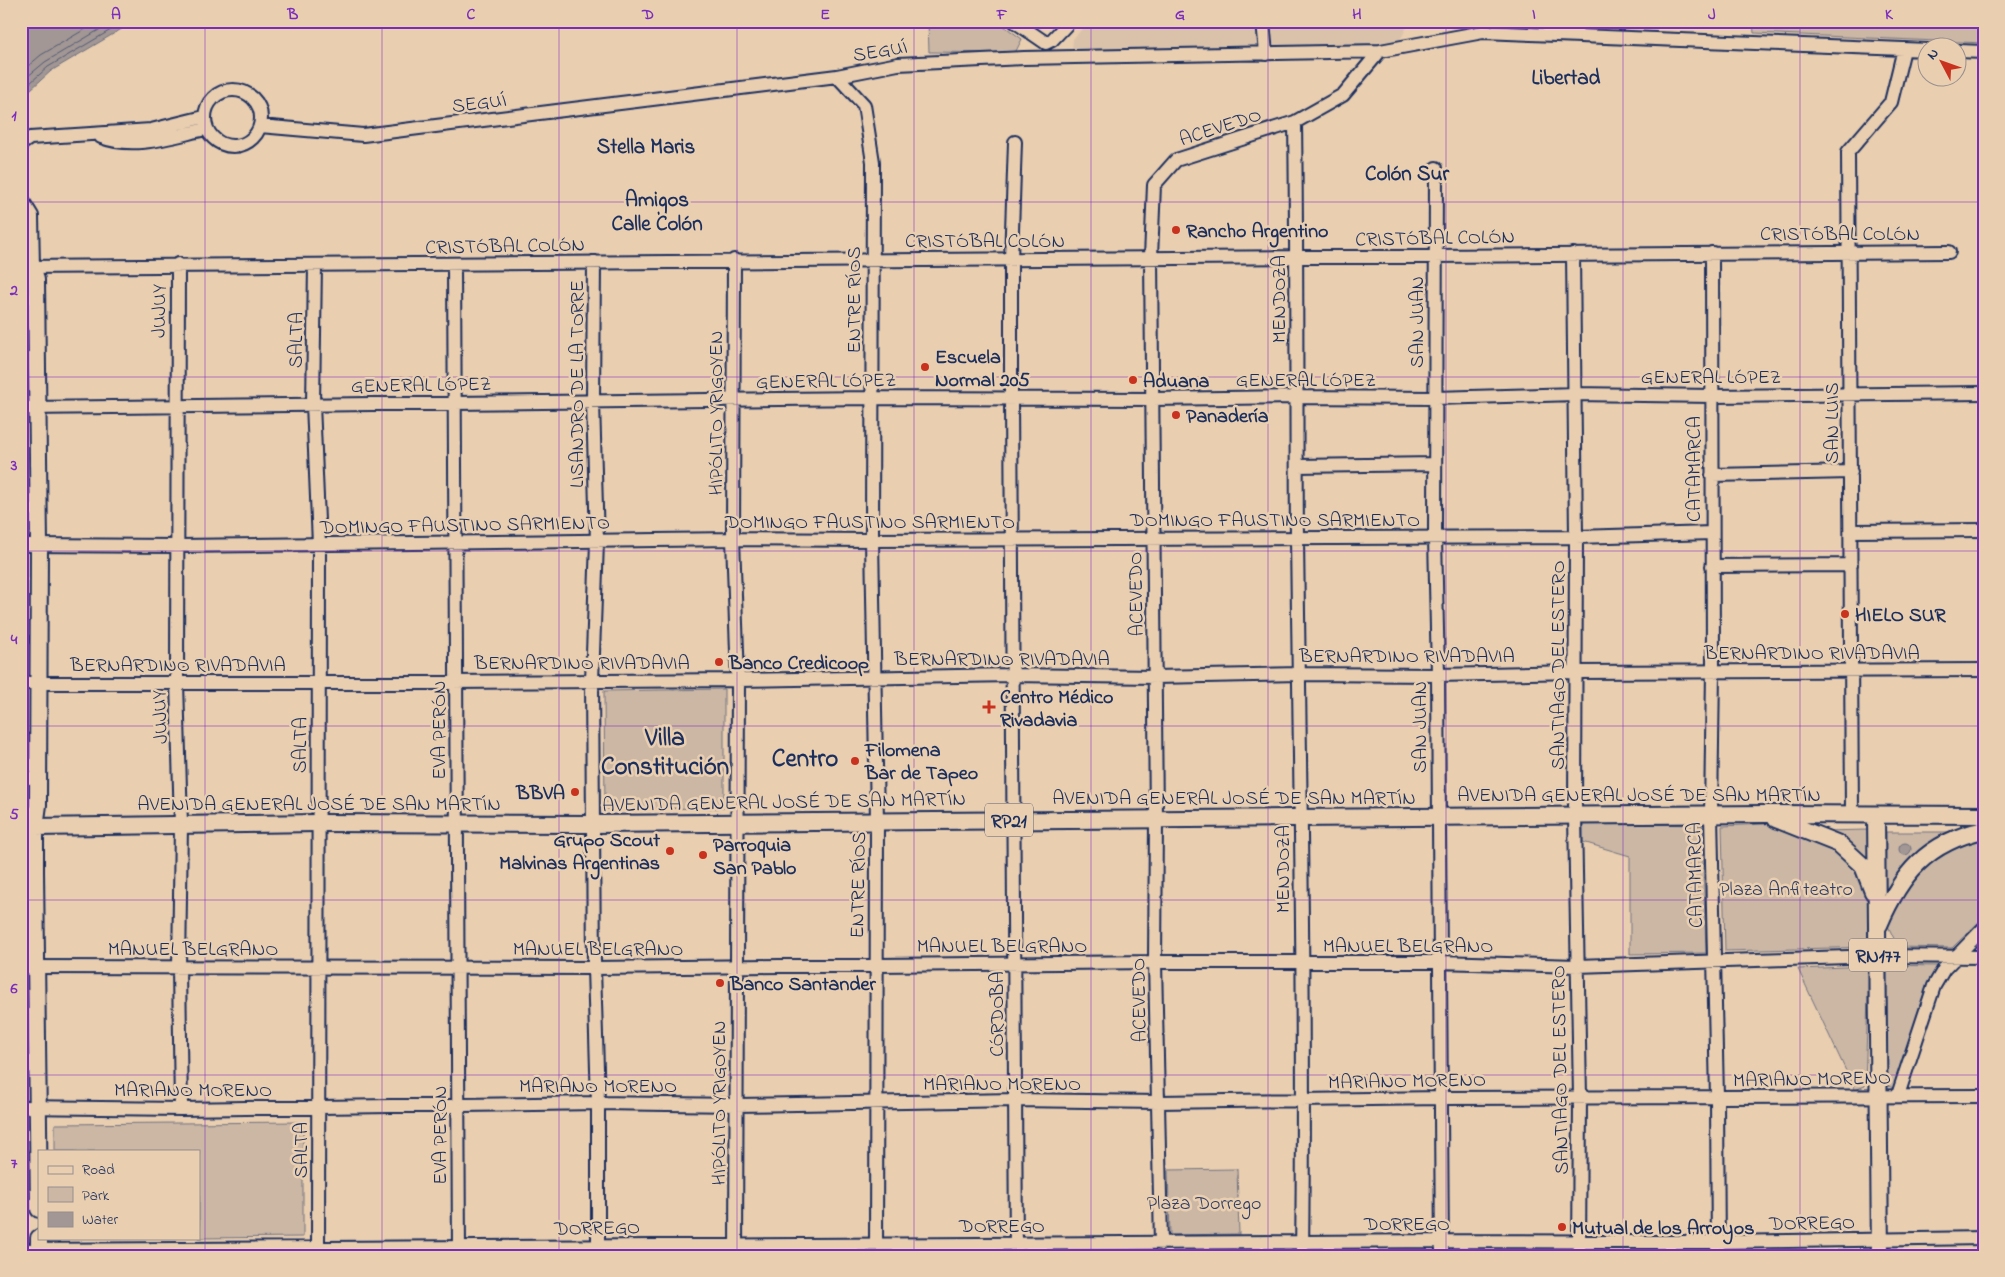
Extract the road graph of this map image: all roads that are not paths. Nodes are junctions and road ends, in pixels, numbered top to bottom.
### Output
1 (1014, 21) edge
2 (1070, 21) edge
3 (1263, 21) edge
4 (1038, 38) junction
5 (1904, 49) junction
6 (1918, 50) edge
7 (1380, 51) junction
8 (1968, 51) edge
9 (1984, 52) edge
10 (1266, 54) junction
11 (1024, 58) junction
12 (837, 76) junction
13 (1295, 122) junction
14 (205, 123) junction
15 (260, 126) junction
16 (1015, 142) dead end
17 (21, 144) edge
18 (1436, 168) dead end
19 (21, 198) edge
20 (1848, 251) junction
21 (1949, 252) dead end
22 (1712, 253) junction
23 (1574, 254) junction
24 (1435, 256) junction
25 (1151, 257) junction
26 (1297, 257) junction
27 (734, 260) junction
28 (872, 260) junction
29 (1011, 260) junction
30 (594, 262) junction
31 (178, 264) junction
32 (454, 264) junction
33 (315, 265) junction
34 (27, 267) edge
35 (1850, 393) junction
36 (1984, 393) edge
37 (1576, 394) junction
38 (1712, 396) junction
39 (1296, 397) junction
40 (872, 398) junction
41 (1010, 398) junction
42 (1435, 398) junction
43 (1153, 399) junction
44 (733, 400) junction
45 (455, 402) junction
46 (593, 402) junction
47 (313, 404) junction
48 (176, 406) junction
49 (32, 408) junction
50 (1435, 464) junction
51 (1297, 466) junction
52 (1850, 472) junction
53 (1712, 475) junction
54 (1984, 530) edge
55 (1851, 531) junction
56 (1712, 533) junction
57 (1435, 537) junction
58 (1576, 537) junction
59 (1297, 538) junction
60 (733, 539) junction
61 (1012, 539) junction
62 (1154, 539) junction
63 (872, 540) junction
64 (596, 542) junction
65 (319, 544) junction
66 (454, 544) junction
67 (34, 545) junction
68 (178, 546) junction
69 (1851, 565) junction
70 (1712, 566) junction
71 (1853, 670) junction
72 (1984, 670) edge
73 (1713, 671) junction
74 (1576, 672) junction
75 (1299, 674) junction
76 (1011, 675) junction
77 (1438, 675) junction
78 (874, 677) junction
79 (1155, 677) junction
80 (592, 680) junction
81 (738, 680) junction
82 (457, 681) junction
83 (176, 682) junction
84 (30, 683) edge
85 (319, 683) junction
86 (25, 778) edge
87 (1764, 814) junction
88 (1852, 814) junction
89 (1711, 815) junction
90 (1876, 815) junction
91 (1984, 815) edge
92 (1575, 816) junction
93 (1438, 817) junction
94 (1301, 818) junction
95 (1013, 820) junction
96 (1156, 820) junction
97 (737, 821) junction
98 (877, 821) junction
99 (456, 822) junction
100 (318, 823) junction
101 (593, 824) junction
102 (181, 825) junction
103 (35, 827) junction
104 (1984, 830) edge
105 (28, 872) edge
106 (1876, 900) junction
107 (1984, 928) edge
108 (1877, 930) junction
109 (1878, 956) junction
110 (1984, 957) edge
111 (1954, 958) junction
112 (1155, 962) junction
113 (1439, 962) junction
114 (1715, 962) junction
115 (1015, 963) junction
116 (1301, 963) junction
117 (875, 964) junction
118 (458, 966) junction
119 (737, 966) junction
120 (1577, 966) junction
121 (29, 967) edge
122 (320, 967) junction
123 (179, 968) junction
124 (594, 968) junction
125 (1878, 1095) junction
126 (1898, 1095) junction
127 (1984, 1096) edge
128 (1580, 1097) junction
129 (1441, 1098) junction
130 (1717, 1098) junction
131 (1015, 1100) junction
132 (1301, 1100) junction
133 (1159, 1102) junction
134 (598, 1103) junction
135 (877, 1103) junction
136 (457, 1105) junction
137 (736, 1105) junction
138 (21, 1107) edge
139 (38, 1107) junction
140 (319, 1107) junction
141 (181, 1109) junction
142 (38, 1150) edge
143 (1984, 1238) edge
144 (1442, 1241) junction
145 (1302, 1242) junction
146 (1579, 1242) junction
147 (1718, 1242) junction
148 (1161, 1244) junction
149 (39, 1248) edge
150 (1880, 1248) edge
151 (21, 1250) edge
152 (736, 1250) edge
153 (876, 1250) edge
154 (1016, 1250) edge
155 (598, 1251) edge
156 (179, 1252) edge
157 (318, 1252) edge
158 (459, 1252) edge
159 (1302, 1256) edge
160 (1442, 1256) edge
161 (1579, 1256) edge
162 (1718, 1256) edge

1 - 4 street
2 - 4 street
3 - 10 street
4 - 11 street
5 - 6 street, SEGUÍ
5 - 7 street, SEGUÍ
5 - 20 street, SAN LUIS
7 - 10 street, SEGUÍ
7 - 13 street, ACEVEDO
8 - 9 street
10 - 11 street, SEGUÍ
11 - 12 street, SEGUÍ
12 - 15 street, SEGUÍ
12 - 28 street, ENTRE RÍOS
13 - 25 street, ACEVEDO
13 - 26 street, MENDOZA
14 - 15 street
14 - 15 street
14 - 17 street
16 - 29 street, CÓRDOBA
18 - 24 street, SAN JUAN
19 - 34 street
20 - 21 street, CRISTÓBAL COLÓN
20 - 22 street, CRISTÓBAL COLÓN
20 - 35 street, SAN LUIS
22 - 23 street, CRISTÓBAL COLÓN
22 - 38 street, CATAMARCA
23 - 24 street, CRISTÓBAL COLÓN
23 - 37 street, SANTIAGO DEL ESTERO
24 - 26 street, CRISTÓBAL COLÓN
24 - 42 street, SAN JUAN
25 - 26 street, CRISTÓBAL COLÓN
25 - 29 street, CRISTÓBAL COLÓN
25 - 43 street, ACEVEDO
26 - 39 street, MENDOZA
27 - 28 street, CRISTÓBAL COLÓN
27 - 30 street, CRISTÓBAL COLÓN
27 - 44 street, HIPÓLITO YRIGOYEN
28 - 29 street, CRISTÓBAL COLÓN
28 - 40 street, ENTRE RÍOS
29 - 41 street, CÓRDOBA
30 - 32 street, CRISTÓBAL COLÓN
30 - 46 street, LISANDRO DE LA TORRE
31 - 33 street, CRISTÓBAL COLÓN
31 - 34 street, CRISTÓBAL COLÓN
31 - 48 street, JUJUY
32 - 33 street, CRISTÓBAL COLÓN
32 - 45 street, EVA PERÓN
33 - 47 street, SALTA
34 - 49 main road
35 - 36 street, GENERAL LÓPEZ
35 - 38 street, GENERAL LÓPEZ
35 - 52 street, SAN LUIS
37 - 38 street, GENERAL LÓPEZ
37 - 42 street, GENERAL LÓPEZ
37 - 58 street, SANTIAGO DEL ESTERO
38 - 53 street, CATAMARCA
39 - 42 street, GENERAL LÓPEZ
39 - 43 street, GENERAL LÓPEZ
39 - 51 street, MENDOZA
40 - 41 street, GENERAL LÓPEZ
40 - 44 street, GENERAL LÓPEZ
40 - 63 street, ENTRE RÍOS
41 - 43 street, GENERAL LÓPEZ
41 - 61 street, CÓRDOBA
42 - 50 street, SAN JUAN
43 - 62 street, ACEVEDO
44 - 46 street, GENERAL LÓPEZ
44 - 60 street, HIPÓLITO YRIGOYEN
45 - 46 street, GENERAL LÓPEZ
45 - 47 street, GENERAL LÓPEZ
45 - 66 street, EVA PERÓN
46 - 64 street, LISANDRO DE LA TORRE
47 - 48 street, GENERAL LÓPEZ
47 - 65 street, SALTA
48 - 49 street, GENERAL LÓPEZ
48 - 68 street, JUJUY
49 - 67 main road
50 - 51 street
50 - 57 street, SAN JUAN
51 - 59 street, MENDOZA
52 - 53 street
52 - 55 street, SAN LUIS
53 - 56 street, CATAMARCA
54 - 55 street
55 - 69 street, SAN LUIS
56 - 58 street, DOMINGO FAUSTINO SARMIENTO
56 - 70 street, CATAMARCA
57 - 58 street, DOMINGO FAUSTINO SARMIENTO
57 - 59 street, DOMINGO FAUSTINO SARMIENTO
57 - 77 street, SAN JUAN
58 - 74 street, SANTIAGO DEL ESTERO
59 - 62 street, DOMINGO FAUSTINO SARMIENTO
59 - 75 street, MENDOZA
60 - 63 street, DOMINGO FAUSTINO SARMIENTO
60 - 64 street, DOMINGO FAUSTINO SARMIENTO
60 - 81 street, HIPÓLITO YRIGOYEN
61 - 62 street, DOMINGO FAUSTINO SARMIENTO
61 - 63 street, DOMINGO FAUSTINO SARMIENTO
61 - 76 street, CÓRDOBA
62 - 79 street, ACEVEDO
63 - 78 street, ENTRE RÍOS
64 - 66 street, DOMINGO FAUSTINO SARMIENTO
64 - 80 street, LISANDRO DE LA TORRE
65 - 66 street, DOMINGO FAUSTINO SARMIENTO
65 - 68 street, DOMINGO FAUSTINO SARMIENTO
65 - 85 street, SALTA
66 - 82 street, EVA PERÓN
67 - 68 street, DOMINGO FAUSTINO SARMIENTO
67 - 84 main road
68 - 83 street, JUJUY
69 - 70 street
69 - 71 street, SAN LUIS
70 - 73 street, CATAMARCA
71 - 72 street, BERNARDINO RIVADAVIA
71 - 73 street, BERNARDINO RIVADAVIA
71 - 88 street, SAN LUIS
73 - 74 street, BERNARDINO RIVADAVIA
73 - 89 street, CATAMARCA
74 - 77 street, BERNARDINO RIVADAVIA
74 - 92 street, SANTIAGO DEL ESTERO
75 - 77 street, BERNARDINO RIVADAVIA
75 - 79 street, BERNARDINO RIVADAVIA
75 - 94 street, MENDOZA
76 - 78 street, BERNARDINO RIVADAVIA
76 - 79 street, BERNARDINO RIVADAVIA
76 - 95 street, CÓRDOBA
77 - 93 street, SAN JUAN
78 - 81 street, BERNARDINO RIVADAVIA
78 - 98 street, ENTRE RÍOS
79 - 96 street, ACEVEDO
80 - 81 street, BERNARDINO RIVADAVIA
80 - 82 street, BERNARDINO RIVADAVIA
80 - 101 street, LISANDRO DE LA TORRE
81 - 97 street, HIPÓLITO YRIGOYEN
82 - 85 street, BERNARDINO RIVADAVIA
82 - 99 street, EVA PERÓN
83 - 84 street, BERNARDINO RIVADAVIA
83 - 85 street, BERNARDINO RIVADAVIA
83 - 102 street, JUJUY
84 - 86 main road
84 - 103 main road
85 - 100 street, SALTA
86 - 103 main road
87 - 88 main road, AVENIDA GENERAL JOSÉ DE SAN MARTÍN / RP21
87 - 89 main road, AVENIDA GENERAL JOSÉ DE SAN MARTÍN / RP21
87 - 106 main road
88 - 90 main road, AVENIDA GENERAL JOSÉ DE SAN MARTÍN / RP21
89 - 92 main road, AVENIDA GENERAL JOSÉ DE SAN MARTÍN / RP21
89 - 114 street, CATAMARCA
90 - 91 main road, AVENIDA GENERAL JOSÉ DE SAN MARTÍN / RP21
90 - 106 main road, RN177
92 - 93 main road, AVENIDA GENERAL JOSÉ DE SAN MARTÍN / RP21
92 - 120 street, SANTIAGO DEL ESTERO
93 - 94 main road, AVENIDA GENERAL JOSÉ DE SAN MARTÍN / RP21
93 - 113 street, SAN JUAN
94 - 96 main road, AVENIDA GENERAL JOSÉ DE SAN MARTÍN / RP21
94 - 116 street, MENDOZA
95 - 96 main road, AVENIDA GENERAL JOSÉ DE SAN MARTÍN / RP21
95 - 98 main road, AVENIDA GENERAL JOSÉ DE SAN MARTÍN / RP21
95 - 115 street, CÓRDOBA
96 - 112 street, ACEVEDO
97 - 98 main road, AVENIDA GENERAL JOSÉ DE SAN MARTÍN / RP21
97 - 101 main road, AVENIDA GENERAL JOSÉ DE SAN MARTÍN / RP21
97 - 119 street, HIPÓLITO YRIGOYEN
98 - 117 street, ENTRE RÍOS
99 - 100 main road, AVENIDA GENERAL JOSÉ DE SAN MARTÍN / RP21
99 - 101 main road, AVENIDA GENERAL JOSÉ DE SAN MARTÍN / RP21
99 - 118 street, EVA PERÓN
100 - 102 main road, AVENIDA GENERAL JOSÉ DE SAN MARTÍN / RP21
100 - 122 street, SALTA
101 - 124 street, LISANDRO DE LA TORRE
102 - 103 main road, AVENIDA GENERAL JOSÉ DE SAN MARTÍN / RP21
102 - 123 street, JUJUY
103 - 105 main road
104 - 108 main road
105 - 121 main road
106 - 108 main road, RN177
107 - 111 street
108 - 109 main road, RN177
109 - 111 street, MANUEL BELGRANO
109 - 114 street, MANUEL BELGRANO
109 - 125 main road, RN177
110 - 111 street, MANUEL BELGRANO
111 - 126 street
112 - 115 street, MANUEL BELGRANO
112 - 116 street, MANUEL BELGRANO
112 - 133 street, ACEVEDO
113 - 116 street, MANUEL BELGRANO
113 - 120 street, MANUEL BELGRANO
113 - 129 street, SAN JUAN
114 - 120 street, MANUEL BELGRANO
114 - 130 street, CATAMARCA
115 - 117 street, MANUEL BELGRANO
115 - 131 street, CÓRDOBA
116 - 132 street, MENDOZA
117 - 119 street, MANUEL BELGRANO
117 - 135 street, ENTRE RÍOS
118 - 122 street, MANUEL BELGRANO
118 - 124 street, MANUEL BELGRANO
118 - 136 street, EVA PERÓN
119 - 124 street, MANUEL BELGRANO
119 - 137 street, HIPÓLITO YRIGOYEN
120 - 128 street, SANTIAGO DEL ESTERO
121 - 123 street, MANUEL BELGRANO
121 - 139 main road
122 - 123 street, MANUEL BELGRANO
122 - 140 street, SALTA
123 - 141 street, JUJUY
124 - 134 street, LISANDRO DE LA TORRE
125 - 126 street, MARIANO MORENO
125 - 130 street, MARIANO MORENO
125 - 150 main road, RN177
126 - 127 street, MARIANO MORENO
128 - 129 street, MARIANO MORENO
128 - 130 street, MARIANO MORENO
128 - 146 street, SANTIAGO DEL ESTERO
129 - 132 street, MARIANO MORENO
129 - 144 street, SAN JUAN
130 - 147 street, CATAMARCA
131 - 133 street, MARIANO MORENO
131 - 135 street, MARIANO MORENO
131 - 154 street, CÓRDOBA
132 - 133 street, MARIANO MORENO
132 - 145 street, MENDOZA
133 - 148 street, ACEVEDO
134 - 136 street, MARIANO MORENO
134 - 137 street, MARIANO MORENO
134 - 155 street, LISANDRO DE LA TORRE
135 - 137 street, MARIANO MORENO
135 - 153 street, ENTRE RÍOS
136 - 140 street, MARIANO MORENO
136 - 158 street, EVA PERÓN
137 - 152 street, HIPÓLITO YRIGOYEN
138 - 139 street, MARIANO MORENO
139 - 141 street, MARIANO MORENO
139 - 142 main road
140 - 141 street, MARIANO MORENO
140 - 157 street, SALTA
143 - 150 street, DORREGO
144 - 145 street, DORREGO
144 - 146 street, DORREGO
144 - 160 street, SAN JUAN
145 - 148 street, DORREGO
145 - 159 street, MENDOZA
146 - 147 street, DORREGO
146 - 161 street, SANTIAGO DEL ESTERO
147 - 150 street, DORREGO
147 - 162 street, CATAMARCA
148 - 154 street, DORREGO
149 - 151 street, DORREGO
149 - 156 street, DORREGO
152 - 153 street, DORREGO
152 - 155 street, DORREGO
153 - 154 street, DORREGO
155 - 158 street, DORREGO
156 - 157 street, DORREGO
157 - 158 street, DORREGO

